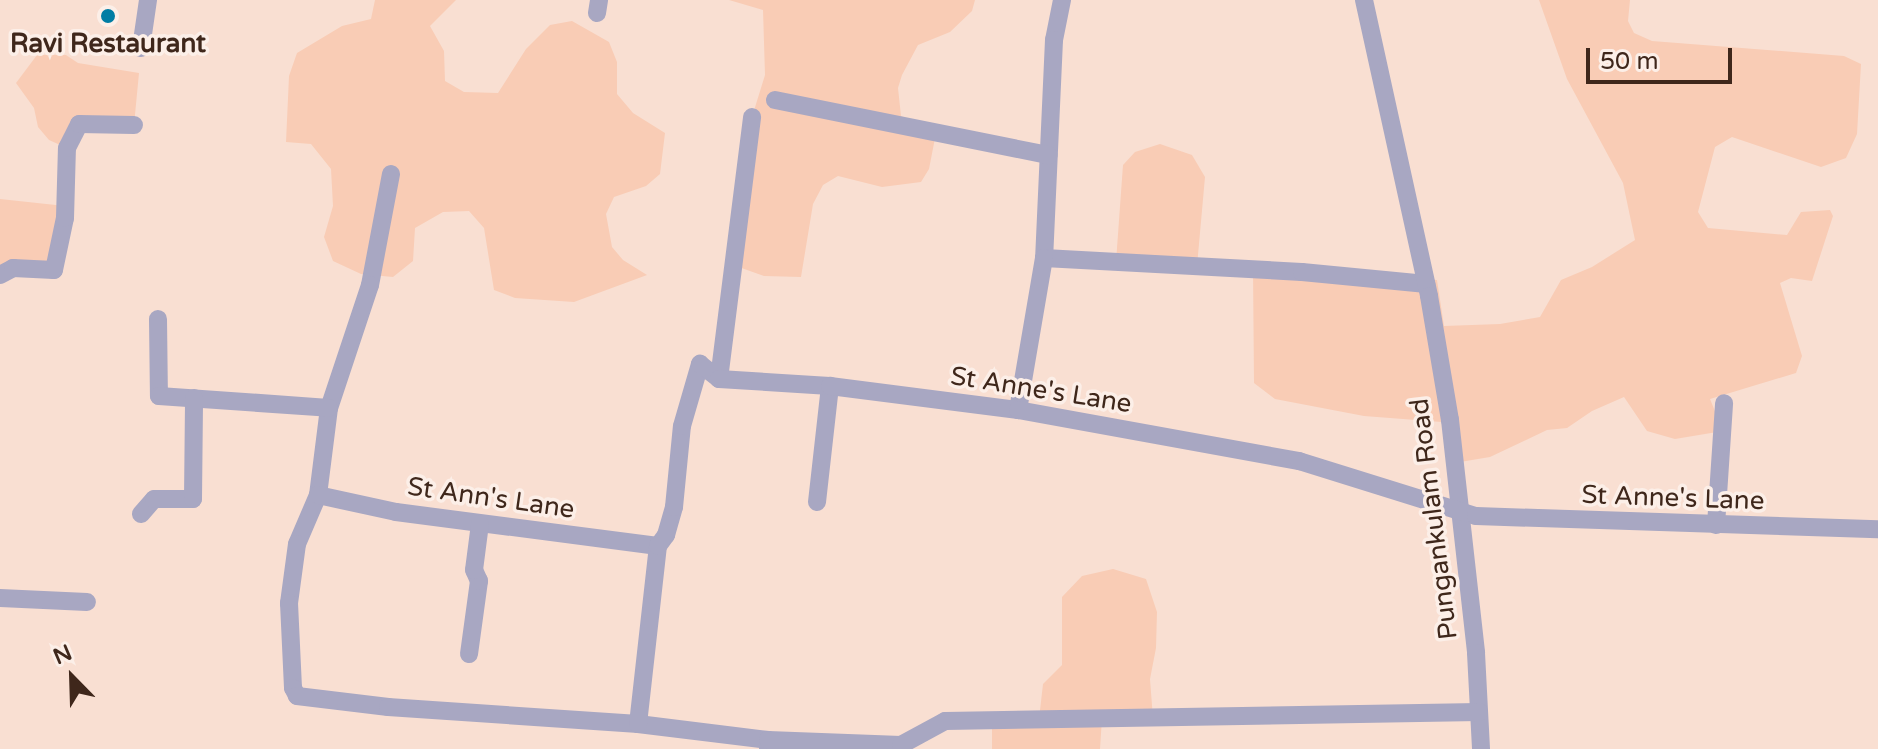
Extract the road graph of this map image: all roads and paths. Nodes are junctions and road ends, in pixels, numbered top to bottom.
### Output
1 (148, 0) edge
2 (1062, 0) edge
3 (1364, 0) edge
4 (141, 48) dead end
5 (775, 100) dead end
6 (752, 117) dead end
7 (134, 125) dead end
8 (1049, 155) junction
9 (391, 174) dead end
10 (1044, 258) junction
11 (0, 275) edge
12 (1426, 284) junction
13 (158, 319) dead end
14 (719, 379) junction
15 (830, 386) junction
16 (194, 398) junction
17 (1724, 403) dead end
18 (329, 408) junction
19 (1018, 410) junction
20 (318, 495) junction
21 (817, 502) dead end
22 (1462, 513) junction
23 (141, 514) dead end
24 (480, 524) junction
25 (1716, 525) junction
26 (1878, 529) edge
27 (658, 546) junction
28 (0, 598) edge
29 (87, 602) dead end
30 (469, 654) dead end
31 (1479, 712) junction
32 (638, 724) junction
33 (768, 745) edge
34 (1481, 749) edge

1 - 4 street
2 - 8 street
3 - 12 street, Pungankulam Road
5 - 8 street
6 - 14 street
7 - 11 street
8 - 10 street
9 - 18 street
10 - 12 street
10 - 19 street
12 - 22 street, Pungankulam Road
13 - 16 street
14 - 15 street, St Anne's Lane
14 - 27 street, St Anne's Lane
15 - 19 street, St Anne's Lane
15 - 21 street
16 - 18 street
16 - 23 street
17 - 25 street
18 - 20 street
19 - 22 street, St Anne's Lane
20 - 24 street, St Ann's Lane
20 - 32 street
22 - 25 street, St Anne's Lane
22 - 31 street, Pungankulam Road
24 - 27 street, St Ann's Lane
24 - 30 street
25 - 26 street, St Anne's Lane
27 - 32 street, St Anne's Lane
28 - 29 street
31 - 33 street
31 - 34 street, Pungankulam Road
32 - 33 street

